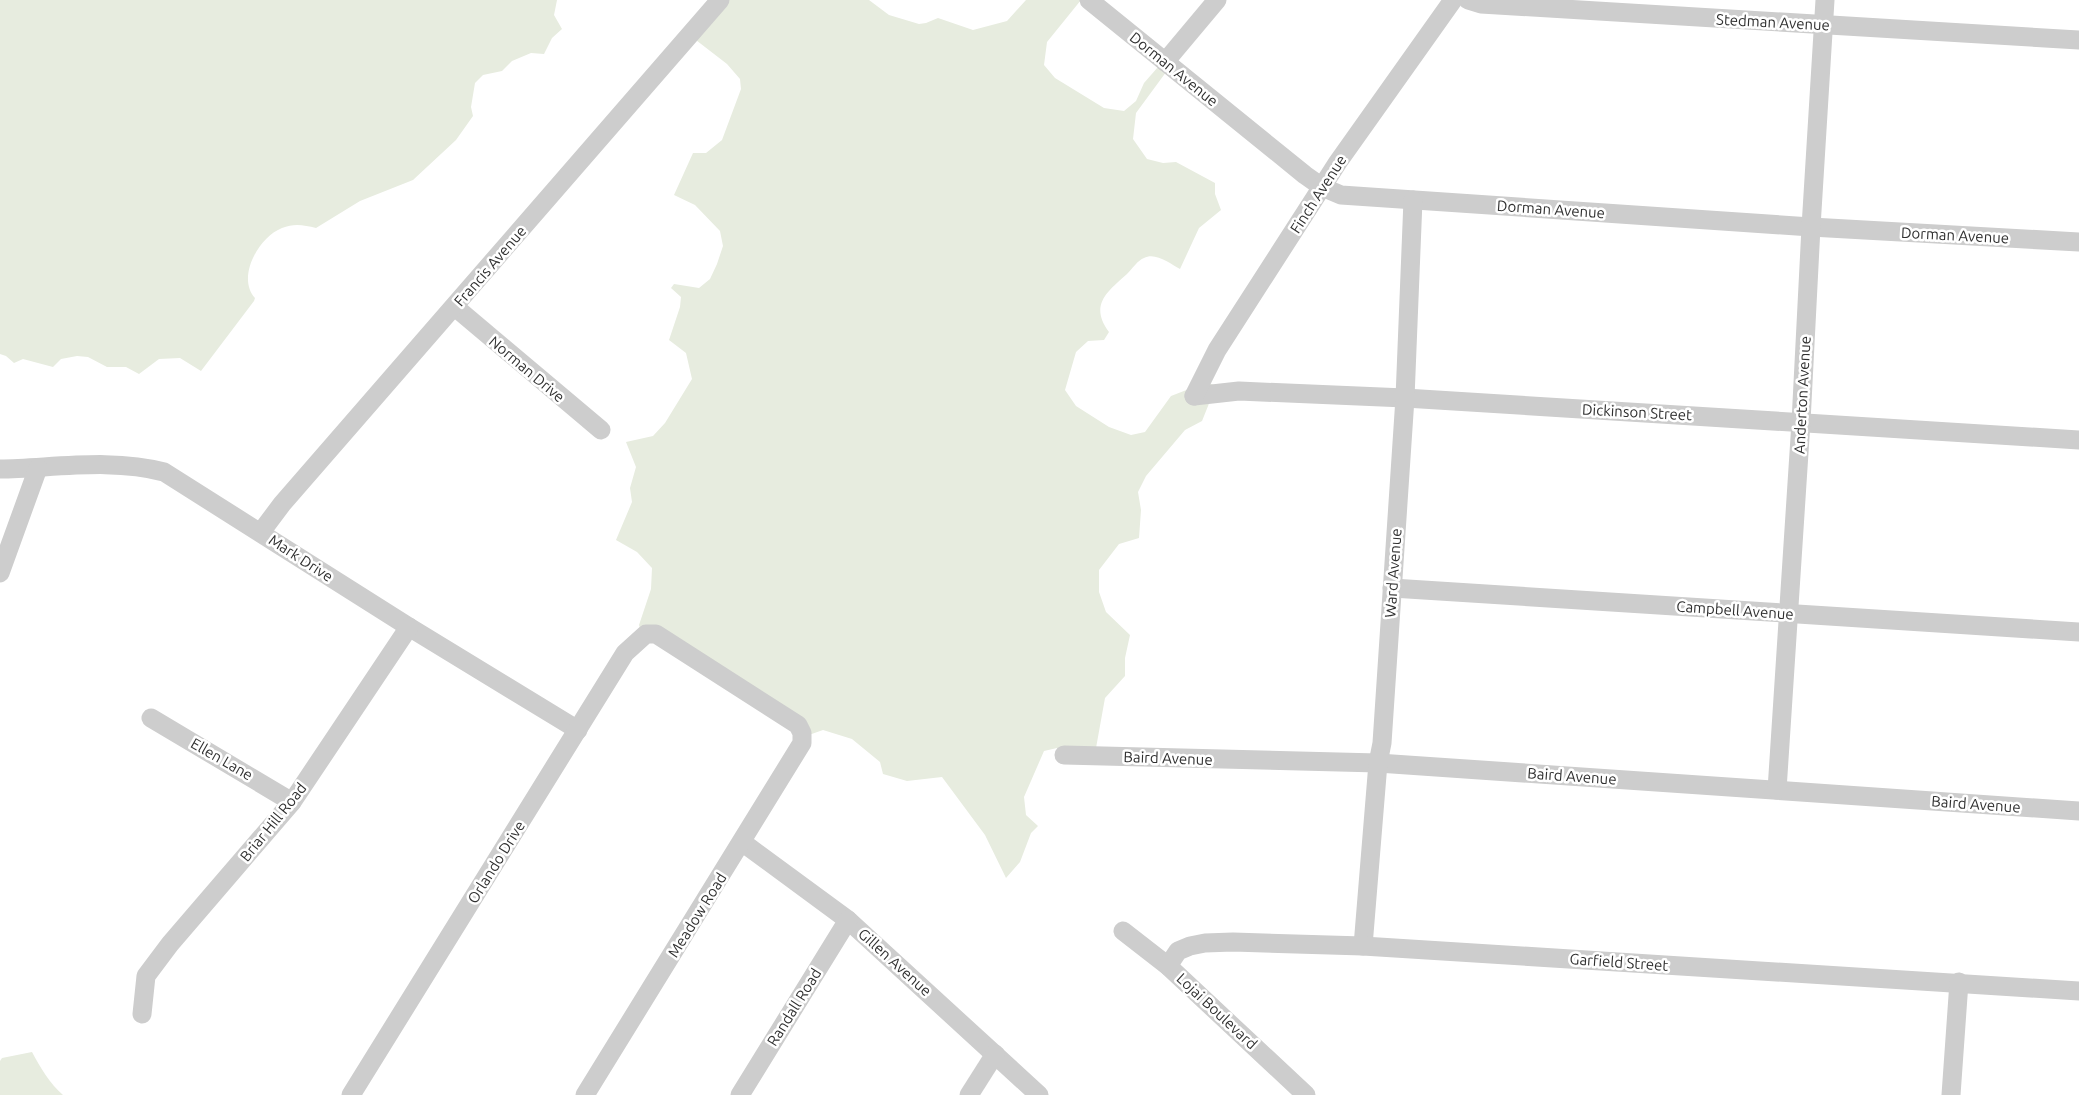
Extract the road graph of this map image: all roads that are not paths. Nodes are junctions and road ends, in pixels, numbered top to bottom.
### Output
1 (720, 0) edge
2 (1089, 0) edge
3 (1217, 0) edge
4 (1453, 0) edge
5 (1468, 0) edge
6 (1825, 0) edge
7 (1823, 25) junction
8 (2079, 40) edge
9 (1165, 62) junction
10 (1322, 187) junction
11 (1413, 200) junction
12 (1811, 227) junction
13 (2079, 242) edge
14 (455, 307) junction
15 (1194, 396) joint
16 (1405, 398) junction
17 (1801, 422) junction
18 (600, 430) dead end
19 (2079, 440) edge
20 (38, 468) junction
21 (0, 469) edge
22 (261, 532) junction
23 (0, 573) edge
24 (1392, 588) junction
25 (1790, 613) junction
26 (409, 627) junction
27 (2079, 632) edge
28 (151, 718) dead end
29 (578, 730) junction
30 (802, 733) joint
31 (1064, 755) dead end
32 (1378, 763) junction
33 (1777, 790) junction
34 (292, 802) junction
35 (2079, 811) edge
36 (742, 842) junction
37 (848, 920) junction
38 (1123, 931) dead end
39 (1363, 946) junction
40 (1168, 966) junction
41 (1959, 982) junction
42 (2079, 990) edge
43 (142, 1014) dead end
44 (995, 1054) junction
45 (351, 1095) edge
46 (585, 1095) edge
47 (740, 1095) edge
48 (970, 1095) edge
49 (1039, 1095) edge
50 (1306, 1095) edge
51 (1951, 1095) edge

1 - 14 street, Francis Avenue
2 - 9 street, Dorman Avenue
3 - 9 street
4 - 10 street, Finch Avenue
5 - 7 street, Stedman Avenue
6 - 7 street, Anderton Avenue
7 - 8 street, Stedman Avenue
7 - 12 street, Anderton Avenue
9 - 10 street, Dorman Avenue
10 - 11 street, Dorman Avenue
10 - 15 street, Finch Avenue
11 - 12 street, Dorman Avenue
11 - 16 street, Ward Avenue
12 - 13 street, Dorman Avenue
12 - 17 street, Anderton Avenue
14 - 18 street, Norman Drive
14 - 22 street, Francis Avenue
15 - 16 street, Dickinson Street
16 - 17 street, Dickinson Street
16 - 24 street, Ward Avenue
17 - 19 street, Dickinson Street
17 - 25 street, Anderton Avenue
20 - 21 street, Mark Drive
20 - 22 street, Mark Drive
20 - 23 street
22 - 26 street, Mark Drive
24 - 25 street, Campbell Avenue
24 - 32 street, Ward Avenue
25 - 27 street, Campbell Avenue
25 - 33 street, Anderton Avenue
26 - 29 street, Mark Drive
26 - 34 street, Briar Hill Road
28 - 34 street, Ellen Lane
29 - 30 street, Orlando Drive
29 - 45 street, Orlando Drive
30 - 36 street, Meadow Road
31 - 32 street, Baird Avenue
32 - 33 street, Baird Avenue
32 - 39 street, Ward Avenue
33 - 35 street, Baird Avenue
34 - 43 street, Briar Hill Road
36 - 37 street, Gillen Avenue
36 - 46 street, Meadow Road
37 - 44 street, Gillen Avenue
37 - 47 street, Randall Road
38 - 40 street, Lojai Boulevard
39 - 40 street, Garfield Street
39 - 41 street, Garfield Street
40 - 50 street, Lojai Boulevard
41 - 42 street, Garfield Street
41 - 51 street
44 - 48 street
44 - 49 street, Gillen Avenue

